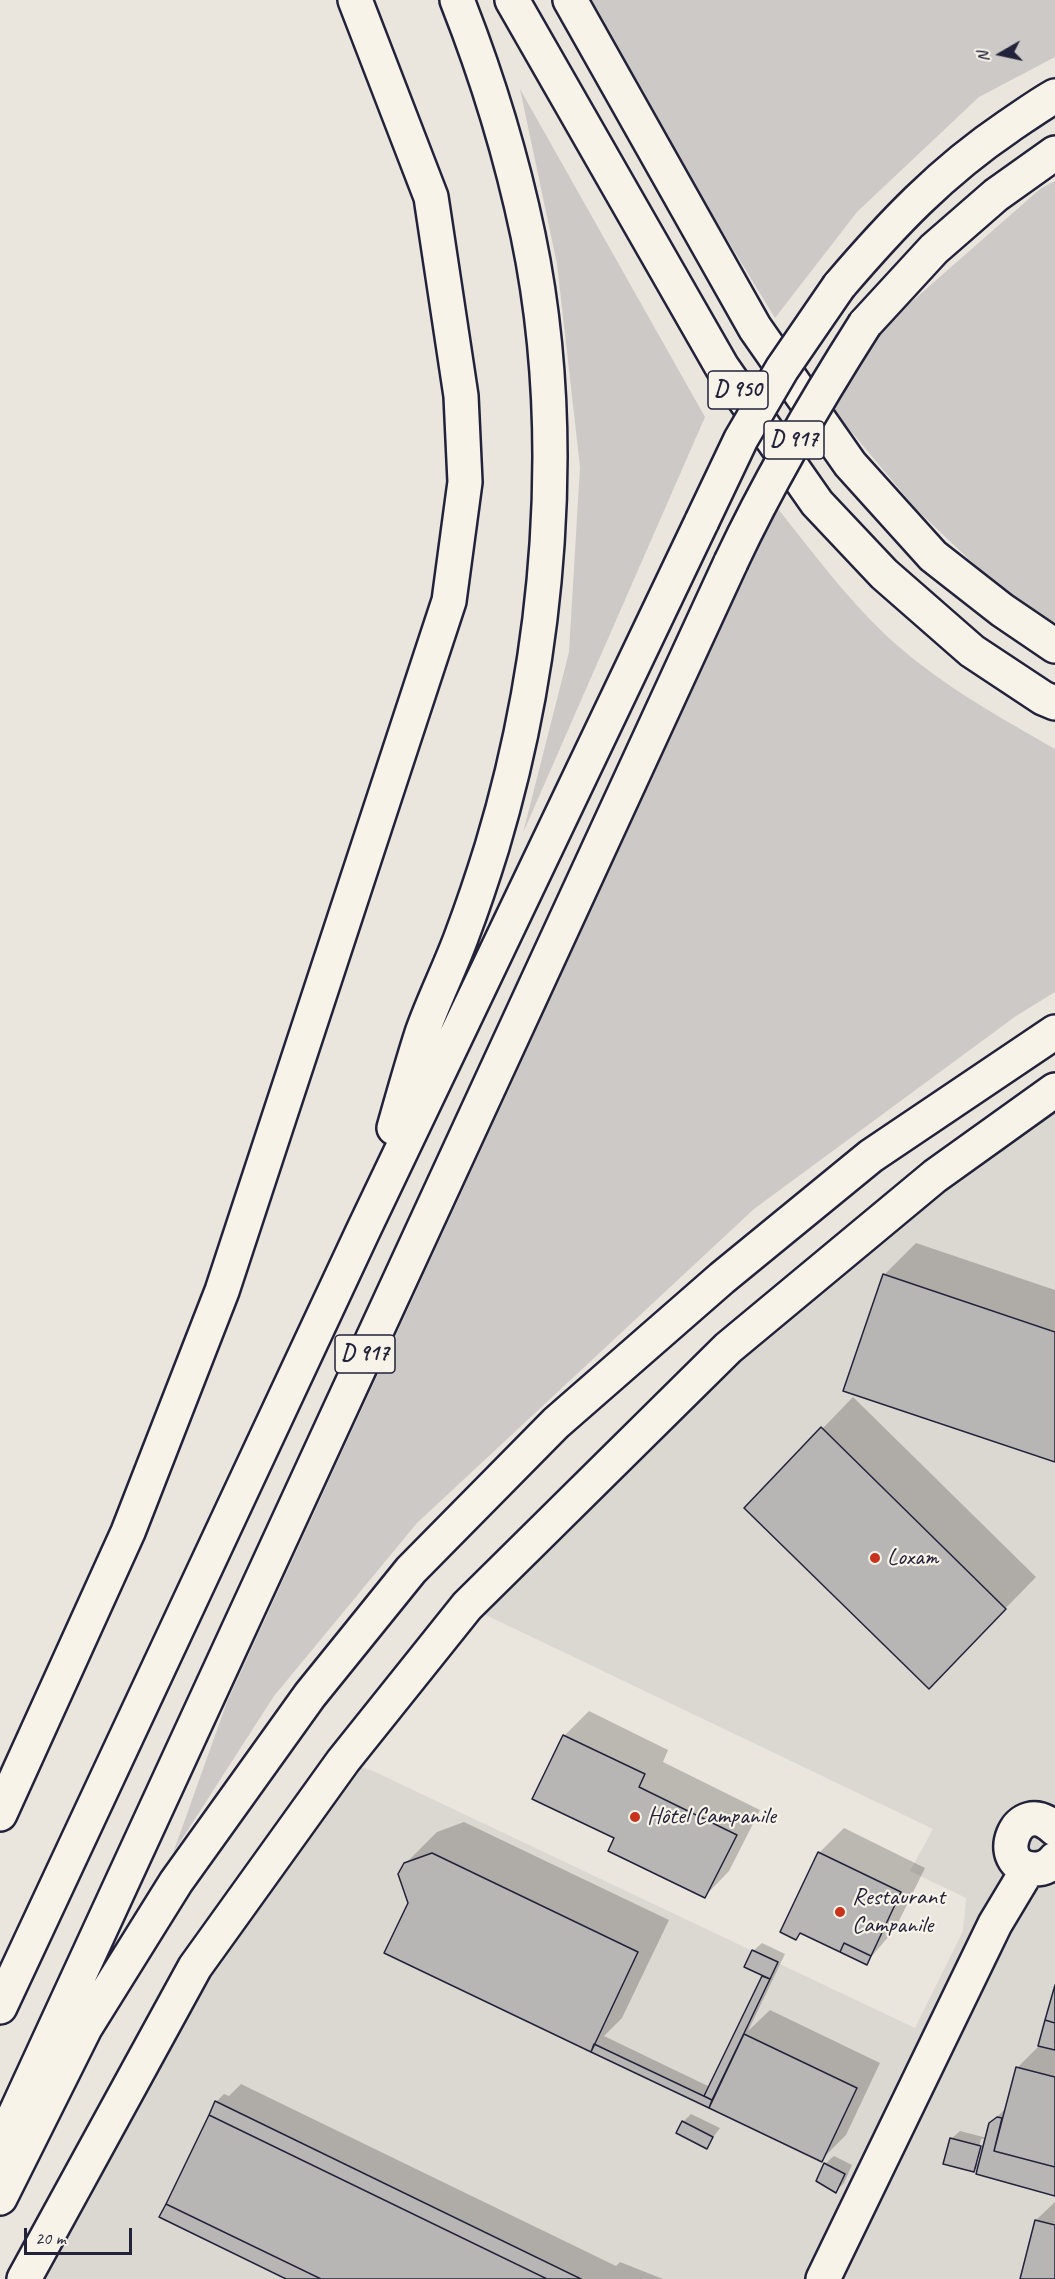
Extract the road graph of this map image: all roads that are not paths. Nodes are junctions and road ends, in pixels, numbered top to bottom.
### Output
1 (355, 0) edge
2 (457, 0) edge
3 (512, 0) edge
4 (570, 0) edge
5 (1055, 96) edge
6 (1055, 153) edge
7 (1055, 646) edge
8 (1055, 703) edge
9 (1055, 1032) edge
10 (1055, 1090) edge
11 (363, 1231) junction
12 (0, 1814) edge
13 (1055, 1829) edge
14 (1042, 1864) edge
15 (0, 2007) edge
16 (0, 2147) edge
17 (0, 2198) edge
18 (24, 2279) edge
19 (823, 2279) edge

1 - 12 main road
2 - 11 main road
3 - 8 main road, D 950
4 - 7 main road, D 917
5 - 11 main road, bridge
6 - 16 main road, D 917, bridge
9 - 17 main road
10 - 18 main road
11 - 15 main road, D 917
13 - 14 main road
14 - 19 main road

